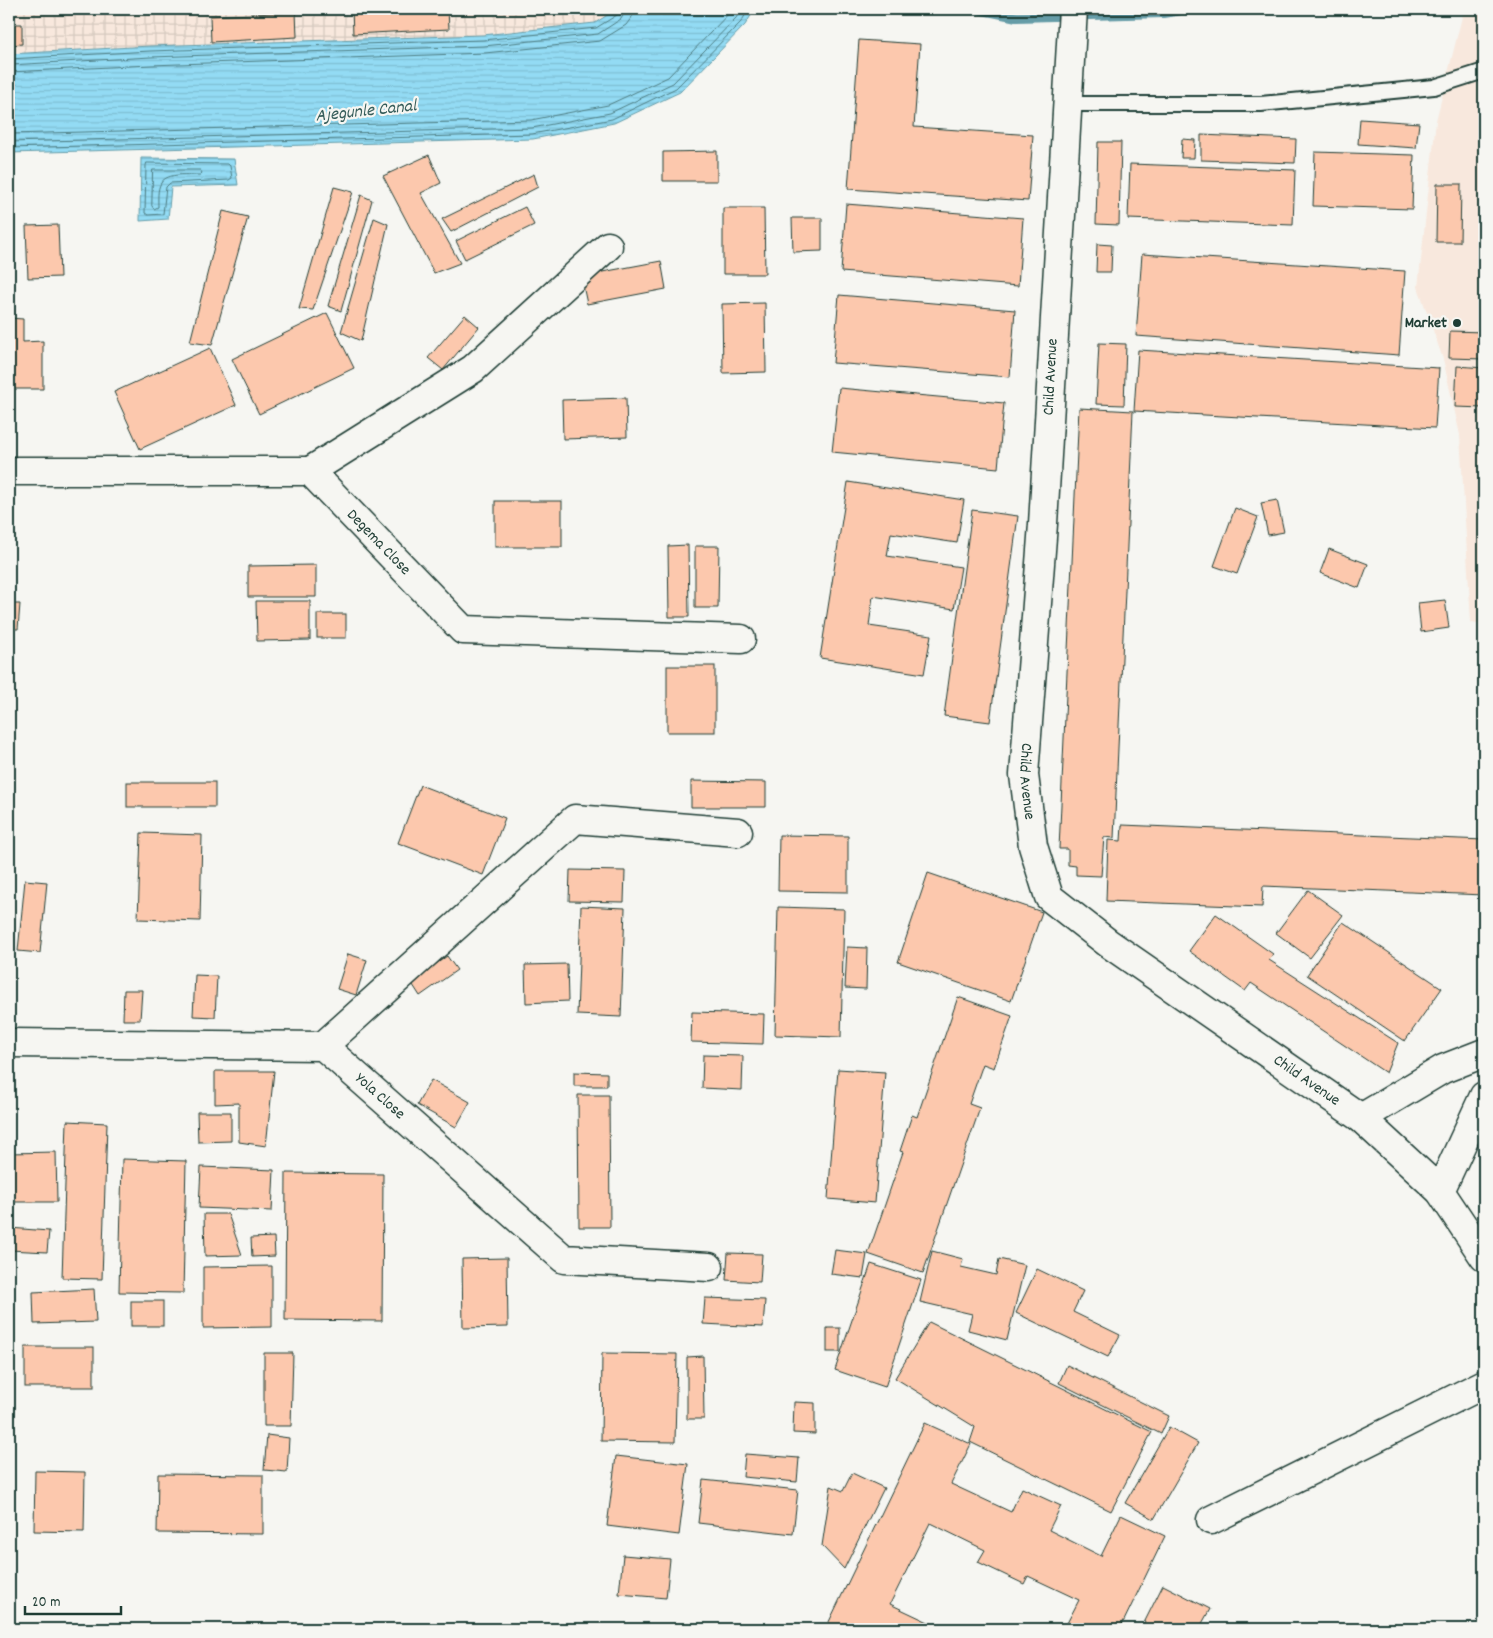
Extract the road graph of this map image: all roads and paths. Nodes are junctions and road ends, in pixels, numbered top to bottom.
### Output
1 (1073, 9) edge
2 (1484, 71) edge
3 (1067, 99) junction
4 (608, 246) dead end
5 (9, 471) edge
6 (310, 471) junction
7 (741, 639) dead end
8 (738, 832) dead end
9 (9, 1043) edge
10 (323, 1046) junction
11 (1484, 1053) edge
12 (1484, 1096) edge
13 (1362, 1118) junction
14 (1440, 1192) junction
15 (1484, 1257) edge
16 (709, 1267) dead end
17 (1484, 1384) edge
18 (1212, 1520) dead end

1 - 3 street, Child Avenue
2 - 3 lane
3 - 13 street, Child Avenue
4 - 6 street
5 - 6 street
6 - 7 street, Degema Close
8 - 10 street
9 - 10 street
10 - 16 street, Yola Close
11 - 13 street
12 - 14 street
13 - 14 street, Child Avenue
14 - 15 street, Child Avenue
17 - 18 street

